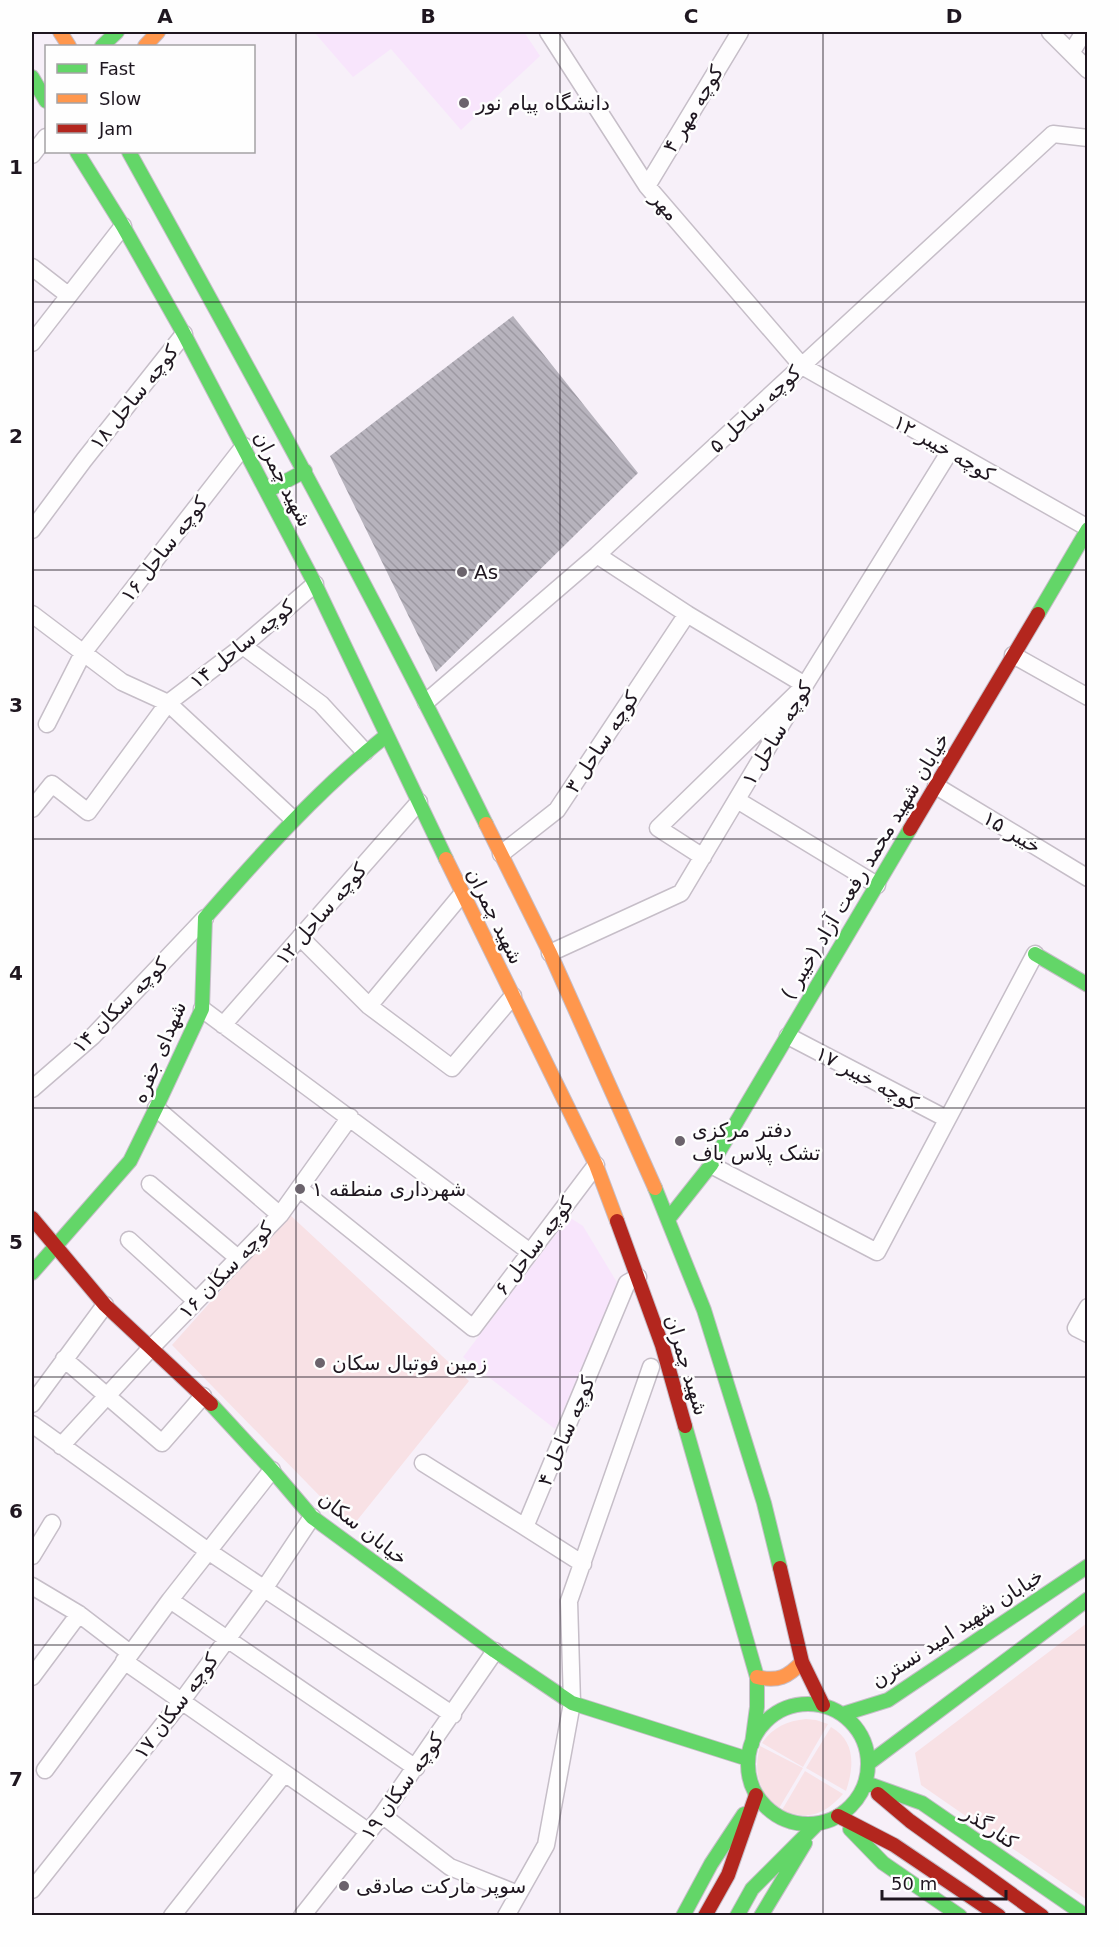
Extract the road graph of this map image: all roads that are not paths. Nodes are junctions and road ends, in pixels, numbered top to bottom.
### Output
1 (60, 32) edge
2 (158, 32) edge
3 (548, 32) edge
4 (739, 32) edge
5 (1050, 32) edge
6 (1084, 32) edge
7 (121, 35) edge
8 (68, 45) edge
9 (104, 45) edge
10 (146, 45) edge
11 (1071, 53) junction
12 (1088, 69) edge
13 (32, 77) edge
14 (45, 99) edge
15 (45, 138) edge
16 (1088, 138) edge
17 (78, 153) edge
18 (130, 153) edge
19 (32, 155) edge
20 (647, 186) junction
21 (123, 226) junction
22 (32, 267) edge
23 (68, 295) junction
24 (184, 334) junction
25 (32, 344) edge
26 (802, 366) junction
27 (244, 446) junction
28 (950, 451) junction
29 (305, 471) junction
30 (267, 491) junction
31 (1088, 529) edge
32 (32, 530) edge
33 (597, 555) junction
34 (315, 584) junction
35 (32, 614) edge
36 (687, 614) junction
37 (243, 646) junction
38 (83, 653) junction
39 (1013, 655) junction
40 (806, 685) junction
41 (1088, 697) edge
42 (426, 702) junction
43 (168, 703) junction
44 (47, 724) dead end
45 (387, 735) junction
46 (365, 752) junction
47 (936, 786) junction
48 (737, 800) junction
49 (419, 802) junction
50 (32, 809) edge
51 (293, 819) junction
52 (501, 854) junction
53 (703, 857) junction
54 (1088, 878) edge
55 (877, 885) junction
56 (462, 894) junction
57 (205, 918) junction
58 (300, 937) junction
59 (550, 953) junction
60 (1035, 954) joint
61 (1088, 985) edge
62 (513, 996) junction
63 (369, 1006) junction
64 (202, 1009) junction
65 (223, 1025) junction
66 (788, 1036) junction
67 (32, 1089) edge
68 (156, 1108) junction
69 (350, 1118) junction
70 (947, 1119) junction
71 (711, 1164) junction
72 (596, 1165) junction
73 (150, 1184) dead end
74 (300, 1189) junction
75 (280, 1215) junction
76 (32, 1218) edge
77 (669, 1218) junction
78 (129, 1240) dead end
79 (55, 1247) junction
80 (530, 1252) junction
81 (238, 1258) junction
82 (32, 1273) edge
83 (638, 1276) junction
84 (196, 1301) junction
85 (105, 1305) junction
86 (1088, 1307) edge
87 (1088, 1334) edge
88 (150, 1349) junction
89 (64, 1359) junction
90 (651, 1367) dead end
91 (106, 1396) junction
92 (203, 1396) junction
93 (32, 1404) edge
94 (32, 1424) edge
95 (61, 1446) junction
96 (423, 1463) dead end
97 (272, 1470) junction
98 (312, 1517) junction
99 (52, 1523) dead end
100 (525, 1527) junction
101 (208, 1551) junction
102 (32, 1556) edge
103 (583, 1564) junction
104 (1088, 1566) edge
105 (32, 1586) edge
106 (264, 1588) junction
107 (1088, 1599) edge
108 (170, 1600) junction
109 (79, 1614) junction
110 (226, 1639) junction
111 (495, 1652) junction
112 (127, 1657) junction
113 (802, 1662) junction
114 (32, 1677) edge
115 (757, 1677) junction
116 (181, 1702) junction
117 (572, 1703) junction
118 (823, 1706) junction
119 (843, 1714) junction
120 (453, 1715) junction
121 (752, 1744) junction
122 (748, 1759) junction
123 (869, 1763) junction
124 (416, 1768) junction
125 (45, 1770) dead end
126 (284, 1774) junction
127 (866, 1783) junction
128 (756, 1795) junction
129 (382, 1815) junction
130 (838, 1816) junction
131 (818, 1824) junction
132 (369, 1832) junction
133 (32, 1890) edge
134 (518, 1894) junction
135 (172, 1916) edge
136 (302, 1916) edge
137 (506, 1916) edge
138 (682, 1916) edge
139 (705, 1916) edge
140 (737, 1916) edge
141 (761, 1916) edge
142 (960, 1916) edge
143 (999, 1916) edge
144 (1042, 1916) edge
145 (1086, 1916) edge

1 - 8 street
2 - 10 street
3 - 20 street, مهر
4 - 20 street, کوچه مهر ۴
5 - 11 street
6 - 11 street
7 - 9 street
11 - 12 street
13 - 14 street
15 - 19 street
16 - 26 street, کوچه ساحل ۵
17 - 21 street, شهید چمران
18 - 29 street, شهید چمران
20 - 26 street, مهر
21 - 23 street
21 - 24 street, شهید چمران
22 - 23 street
23 - 25 street
24 - 27 street, شهید چمران
24 - 32 street, کوچه ساحل ۱۸
26 - 28 street, کوچه خیبر ۱۲
26 - 33 street, کوچه ساحل ۵
27 - 30 street, شهید چمران
27 - 38 street, کوچه ساحل ۱۶
28 - 31 street, کوچه خیبر ۱۲
28 - 40 street, کوچه ساحل ۱
29 - 30 street
29 - 42 street, شهید چمران
30 - 34 street, شهید چمران
31 - 39 street, ( خیبر) خیابان شهید محمد رفعت آزاد
33 - 36 street
33 - 42 street, کوچه ساحل ۵
34 - 37 street, کوچه ساحل ۱۴
34 - 45 street, شهید چمران
35 - 38 street
36 - 40 street
36 - 52 street, کوچه ساحل ۳
37 - 43 street, کوچه ساحل ۱۴
37 - 46 street
38 - 43 street
38 - 44 street, کوچه ساحل ۱۶
39 - 41 street
39 - 47 street, ( خیبر) خیابان شهید محمد رفعت آزاد
40 - 48 street, کوچه ساحل ۱
40 - 53 street
42 - 52 street, شهید چمران
43 - 50 street, کوچه ساحل ۱۴
43 - 51 street
45 - 46 street
45 - 49 street, شهید چمران
46 - 51 street
47 - 54 street, خیبر ۱۵
47 - 55 street, ( خیبر) خیابان شهید محمد رفعت آزاد
48 - 53 street, کوچه ساحل ۱
48 - 55 street
49 - 56 street, شهید چمران
49 - 58 street, کوچه ساحل ۱۲
51 - 57 street
52 - 59 street, شهید چمران
53 - 59 street, کوچه ساحل ۱
55 - 66 street, ( خیبر) خیابان شهید محمد رفعت آزاد
56 - 62 street, شهید چمران
56 - 63 street
57 - 64 street, شهدای جفره
57 - 67 street, کوچه سکان ۱۴
58 - 63 street
58 - 65 street, کوچه ساحل ۱۲
59 - 77 street, شهید چمران
60 - 61 street
60 - 70 street
62 - 63 street
62 - 72 street, شهید چمران
64 - 65 street
64 - 68 street, شهدای جفره
65 - 69 street
66 - 70 street, کوچه خیبر ۱۷
66 - 71 street, ( خیبر) خیابان شهید محمد رفعت آزاد
68 - 75 street
68 - 79 street, شهدای جفره
69 - 74 street, کوچه سکان ۱۶
69 - 80 street
70 - 71 street
71 - 77 street, ( خیبر) خیابان شهید محمد رفعت آزاد
72 - 80 street, کوچه ساحل ۶
72 - 83 street, شهید چمران
73 - 81 street
74 - 75 street, کوچه سکان ۱۶
74 - 80 street, کوچه ساحل ۶
75 - 81 street, کوچه سکان ۱۶
76 - 79 street, خیابان سکان
77 - 113 street, شهید چمران
78 - 84 street
79 - 82 street, شهدای جفره
79 - 85 street, خیابان سکان
81 - 84 street, کوچه سکان ۱۶
83 - 100 street, کوچه ساحل ۴
83 - 115 street, شهید چمران
84 - 88 street, کوچه سکان ۱۶
85 - 88 street, خیابان سکان
85 - 89 street
86 - 87 street
88 - 91 street, کوچه سکان ۱۶
88 - 92 street, خیابان سکان
89 - 91 street
89 - 93 street
90 - 103 street
91 - 92 street
91 - 95 street, کوچه سکان ۱۶
92 - 97 street, خیابان سکان
94 - 95 street
95 - 101 street
96 - 100 street
97 - 98 street, خیابان سکان
97 - 101 street
98 - 106 street, کوچه سکان ۱۷
98 - 111 street, خیابان سکان
99 - 102 street
100 - 103 street
101 - 106 street
101 - 108 street
103 - 117 street
104 - 119 street, خیابان شهید امید نسترن
105 - 109 street
106 - 110 street, کوچه سکان ۱۷
106 - 120 street
107 - 123 street
108 - 110 street
108 - 112 street
109 - 112 street
109 - 114 street
110 - 116 street, کوچه سکان ۱۷
110 - 124 street
111 - 117 street, خیابان سکان
111 - 120 street, کوچه سکان ۱۹
112 - 116 street
112 - 125 street
113 - 115 street
113 - 118 street, شهید چمران
115 - 121 street, شهید چمران
116 - 126 street
116 - 133 street, کوچه سکان ۱۷
117 - 122 street, خیابان سکان
117 - 134 street
118 - 119 street
118 - 121 street
119 - 123 street
120 - 124 street, کوچه سکان ۱۹
121 - 122 street
122 - 128 street
123 - 127 street
124 - 129 street, کوچه سکان ۱۹
126 - 132 street
126 - 135 street
127 - 130 street
127 - 144 street
127 - 145 street, کنارگذر
128 - 131 street
128 - 138 street
128 - 139 street
129 - 132 street, کوچه سکان ۱۹
129 - 134 street
130 - 131 street
130 - 142 street
130 - 143 street
131 - 140 street
131 - 141 street
132 - 136 street, کوچه سکان ۱۹
134 - 137 street

